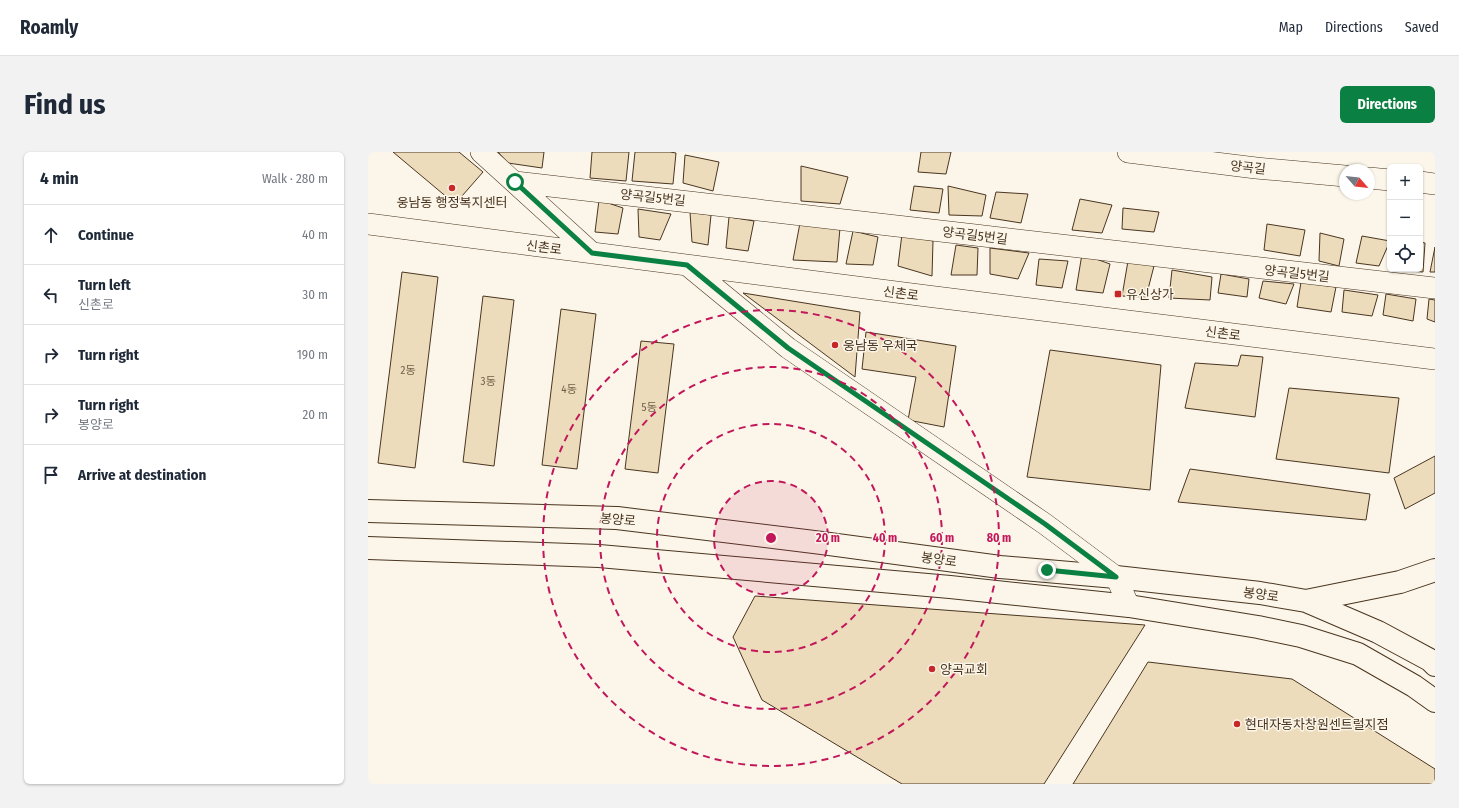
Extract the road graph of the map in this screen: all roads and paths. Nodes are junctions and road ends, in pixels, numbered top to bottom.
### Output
1 (481, 152) edge
2 (1128, 152) edge
3 (1339, 175) edge
4 (1375, 179) edge
5 (1387, 180) edge
6 (515, 182) junction
7 (1423, 182) edge
8 (1435, 184) edge
9 (368, 224) edge
10 (592, 253) junction
11 (687, 265) junction
12 (1435, 288) edge
13 (1435, 359) edge
14 (368, 511) edge
15 (368, 548) edge
16 (1435, 570) edge
17 (1116, 577) junction
18 (1306, 601) junction
19 (1128, 606) junction
20 (1435, 665) edge
21 (1435, 701) edge

1 - 6 street
2 - 3 street, 양곡길
4 - 5 street
6 - 10 street
6 - 12 street, 양곡길5번길
7 - 8 street
9 - 10 street, 신촌로
10 - 11 street, 신촌로
11 - 13 street, 신촌로
11 - 17 street
14 - 17 main road, 봉양로
15 - 19 main road, 봉양로
16 - 18 main road, 봉양로
17 - 18 main road, 봉양로
17 - 19 street
18 - 20 main road
19 - 21 main road, 봉양로

